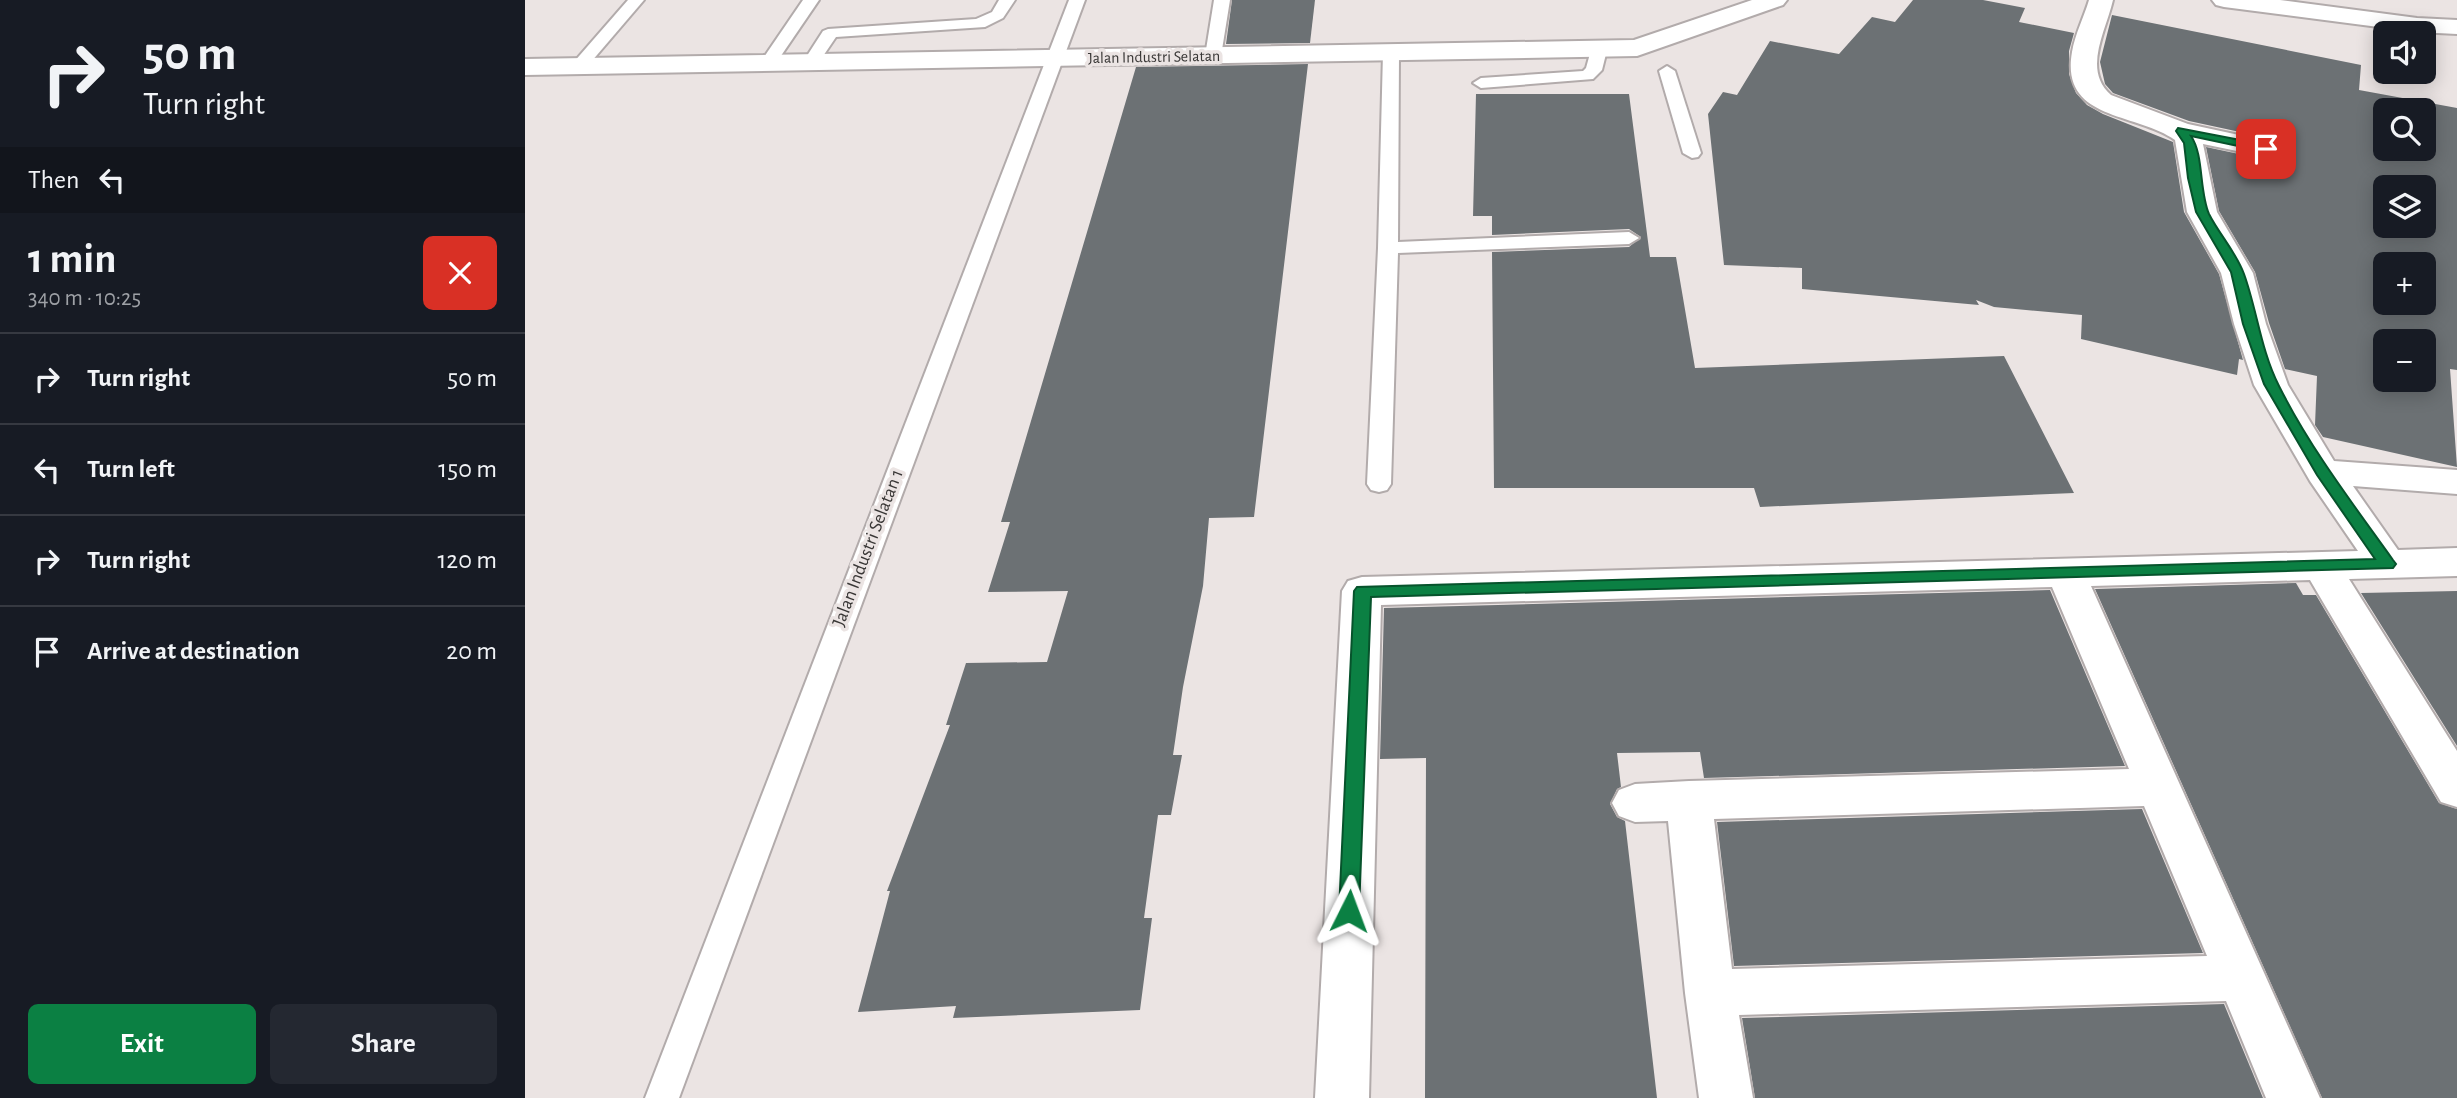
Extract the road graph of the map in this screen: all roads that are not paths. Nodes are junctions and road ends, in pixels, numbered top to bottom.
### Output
1 (636, 0) edge
2 (811, 0) edge
3 (1007, 0) edge
4 (1077, 0) edge
5 (1222, 0) edge
6 (1775, 0) edge
7 (2101, 0) edge
8 (2224, 0) edge
9 (2457, 27) edge
10 (1637, 48) junction
11 (1599, 50) junction
12 (1391, 53) junction
13 (1213, 56) junction
14 (1054, 59) junction
15 (811, 62) junction
16 (768, 63) junction
17 (579, 66) junction
18 (525, 67) edge
19 (1667, 71) joint
20 (1481, 83) dead end
21 (2181, 116) junction
22 (2266, 149) dead end
23 (1692, 153) dead end
24 (1629, 238) dead end
25 (1388, 248) junction
26 (2323, 472) junction
27 (2457, 482) edge
28 (1379, 484) dead end
29 (2457, 562) edge
30 (2388, 564) junction
31 (2321, 566) junction
32 (2066, 573) junction
33 (2157, 787) junction
34 (2457, 789) edge
35 (1689, 800) junction
36 (1635, 803) dead end
37 (2242, 978) junction
38 (1710, 993) junction
39 (662, 1098) edge
40 (1342, 1098) edge
41 (1726, 1098) edge
42 (2293, 1098) edge

1 - 17 lane
2 - 16 lane
3 - 15 lane
4 - 14 lane, Jalan Industri Selatan 1
5 - 13 lane
6 - 10 street, Jalan Industri Selatan
7 - 21 street
8 - 9 street
10 - 11 street, Jalan Industri Selatan
10 - 19 street
11 - 12 street, Jalan Industri Selatan
11 - 20 lane
12 - 13 street, Jalan Industri Selatan
12 - 25 lane
13 - 14 street, Jalan Industri Selatan
14 - 15 street, Jalan Industri Selatan
14 - 39 lane, Jalan Industri Selatan 1
15 - 16 street, Jalan Industri Selatan
16 - 17 street, Jalan Industri Selatan
17 - 18 street, Jalan Industri Selatan
19 - 23 lane
21 - 22 street
21 - 26 street
24 - 25 lane
25 - 28 lane
26 - 27 street
26 - 30 street
29 - 30 street
30 - 31 street
31 - 32 street
31 - 34 street
32 - 33 street
32 - 40 street
33 - 35 street
33 - 37 street
35 - 36 street
35 - 38 street
37 - 38 street
37 - 42 street
38 - 41 street

